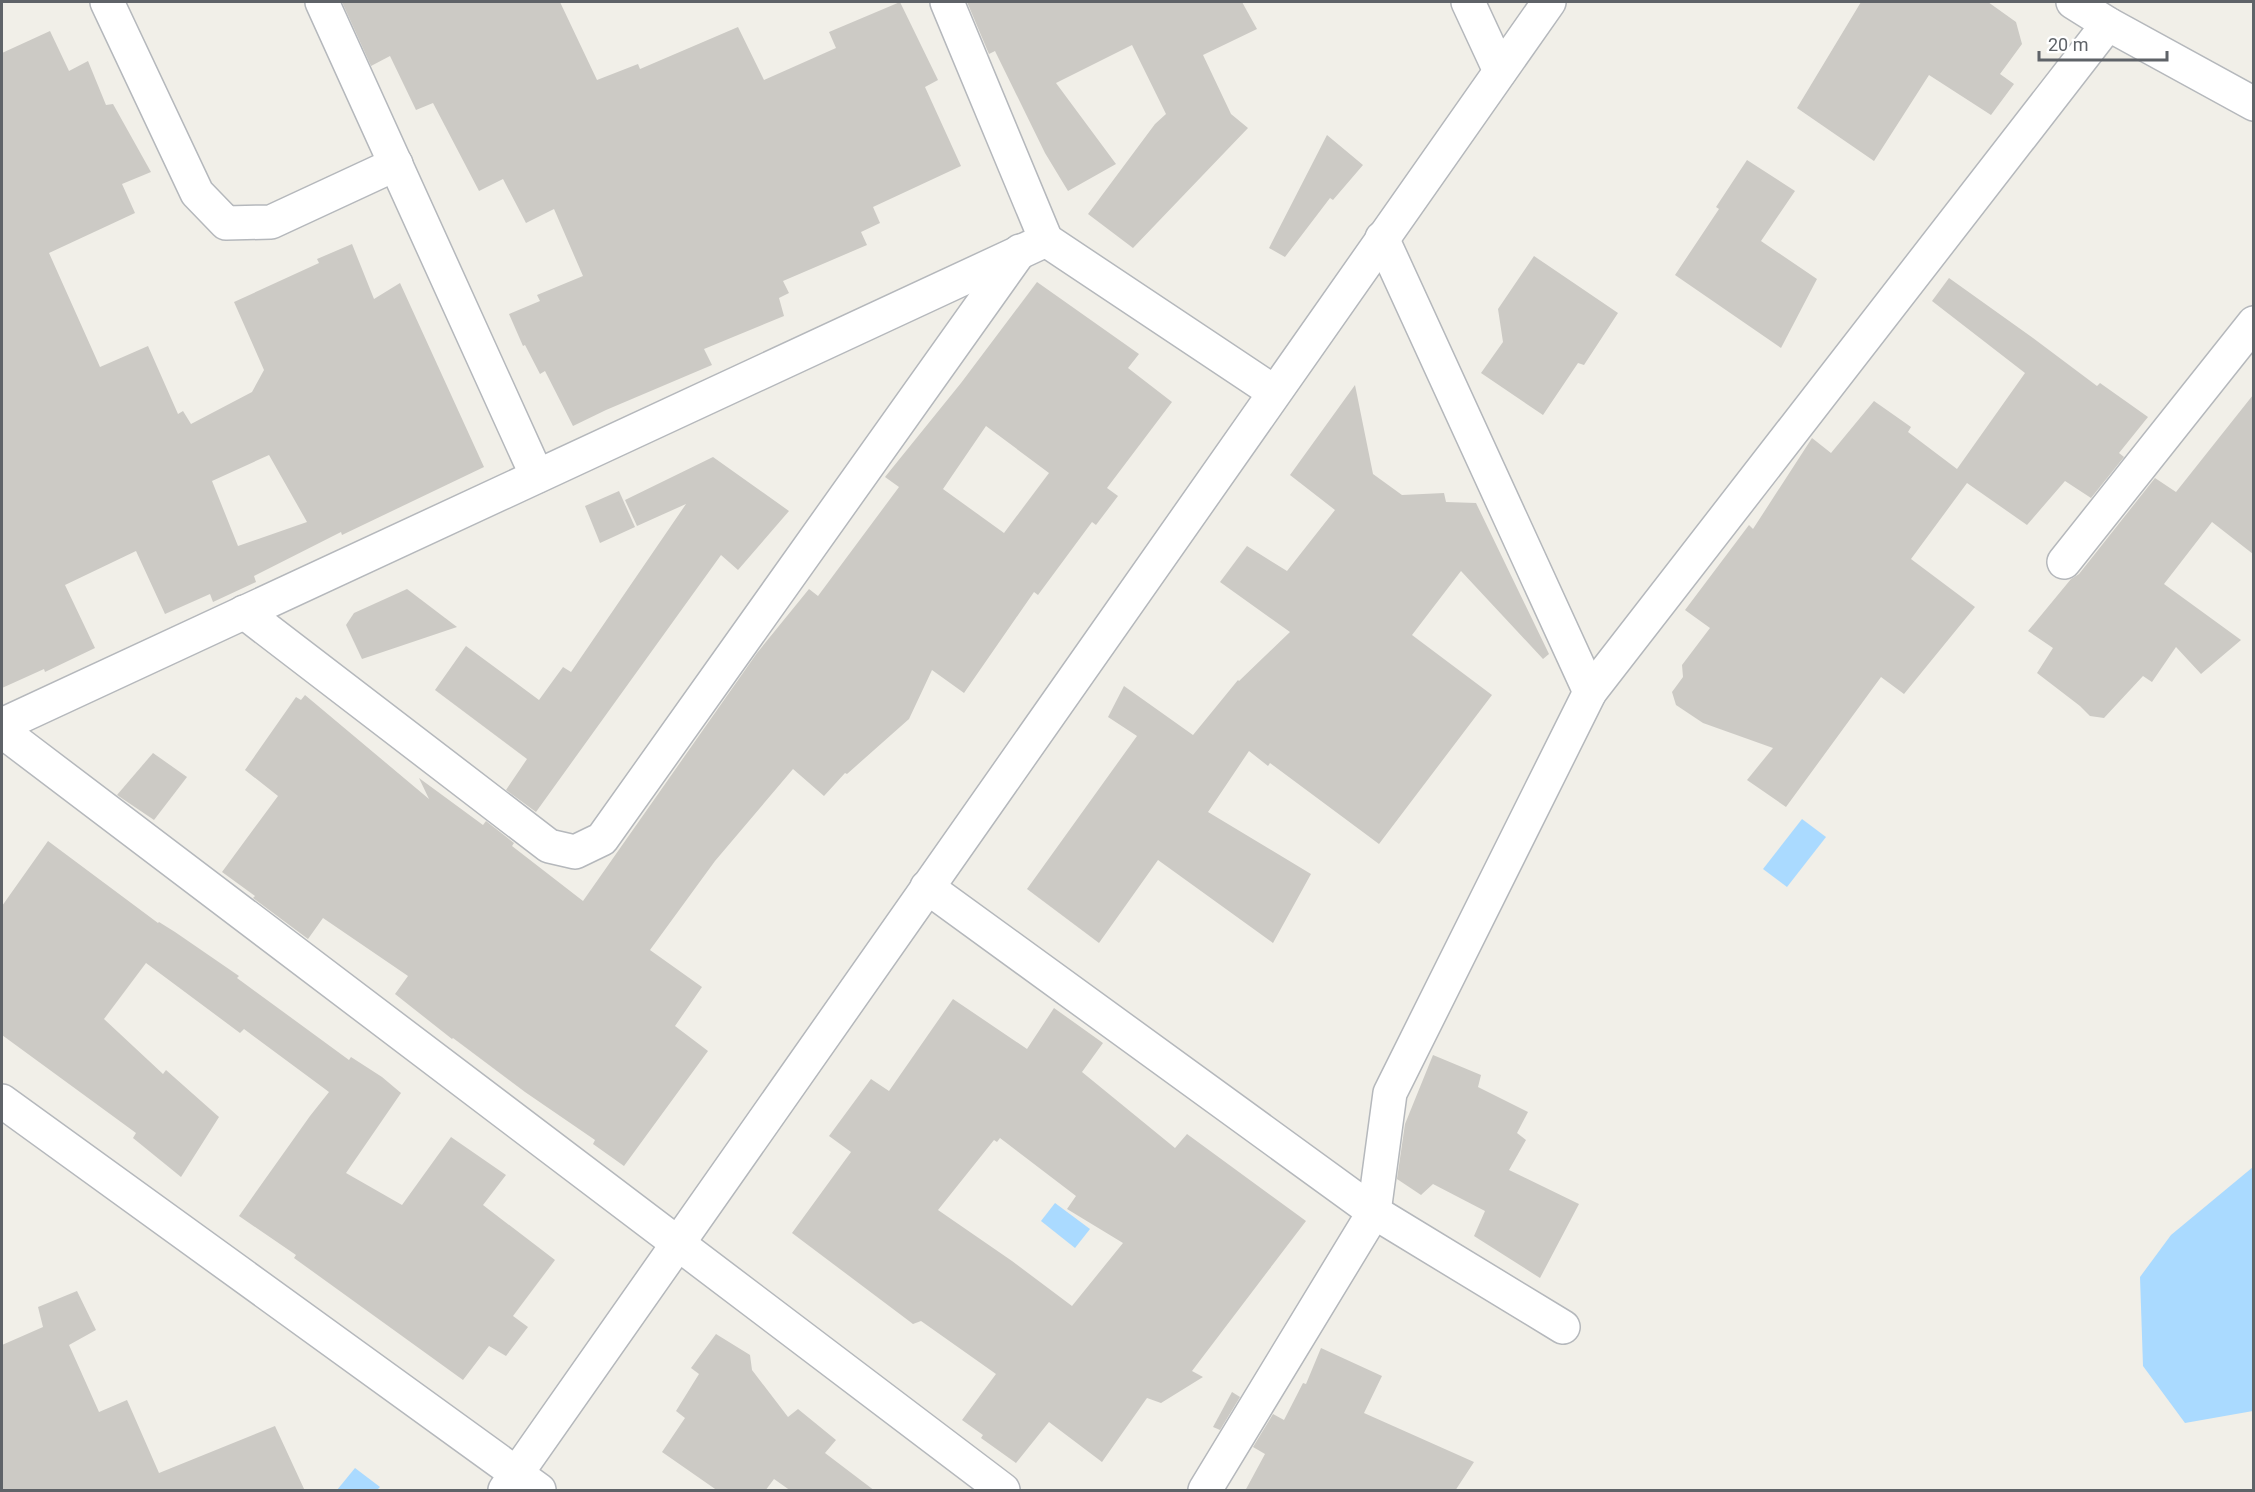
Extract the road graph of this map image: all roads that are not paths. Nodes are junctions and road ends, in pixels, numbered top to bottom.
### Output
1 (107, 2) edge
2 (322, 2) edge
3 (947, 2) edge
4 (1468, 2) edge
5 (1549, 2) edge
6 (2073, 2) edge
7 (2108, 24) junction
8 (1500, 71) junction
9 (2253, 104) edge
10 (396, 164) junction
11 (1382, 238) junction
12 (1033, 245) junction
13 (2253, 323) edge
14 (1274, 392) junction
15 (537, 476) junction
16 (2064, 562) dead end
17 (244, 612) junction
18 (1590, 692) junction
19 (2, 725) edge
20 (2, 731) edge
21 (927, 887) junction
22 (2, 1101) edge
23 (1374, 1212) junction
24 (677, 1243) junction
25 (1563, 1328) dead end
26 (520, 1485) edge
27 (1003, 1491) edge
28 (1205, 1491) edge

1 - 10 street
2 - 10 street
3 - 12 street
4 - 8 street
5 - 8 street
6 - 7 street
7 - 9 street
7 - 18 street
8 - 11 street
10 - 15 street
11 - 14 street
11 - 18 street
12 - 14 street
12 - 15 street
12 - 17 street
13 - 16 street
14 - 21 street
15 - 17 street
17 - 19 street
18 - 23 street
20 - 24 street
21 - 23 street
21 - 24 street
22 - 26 street
23 - 25 street
23 - 28 street
24 - 26 street
24 - 27 street

